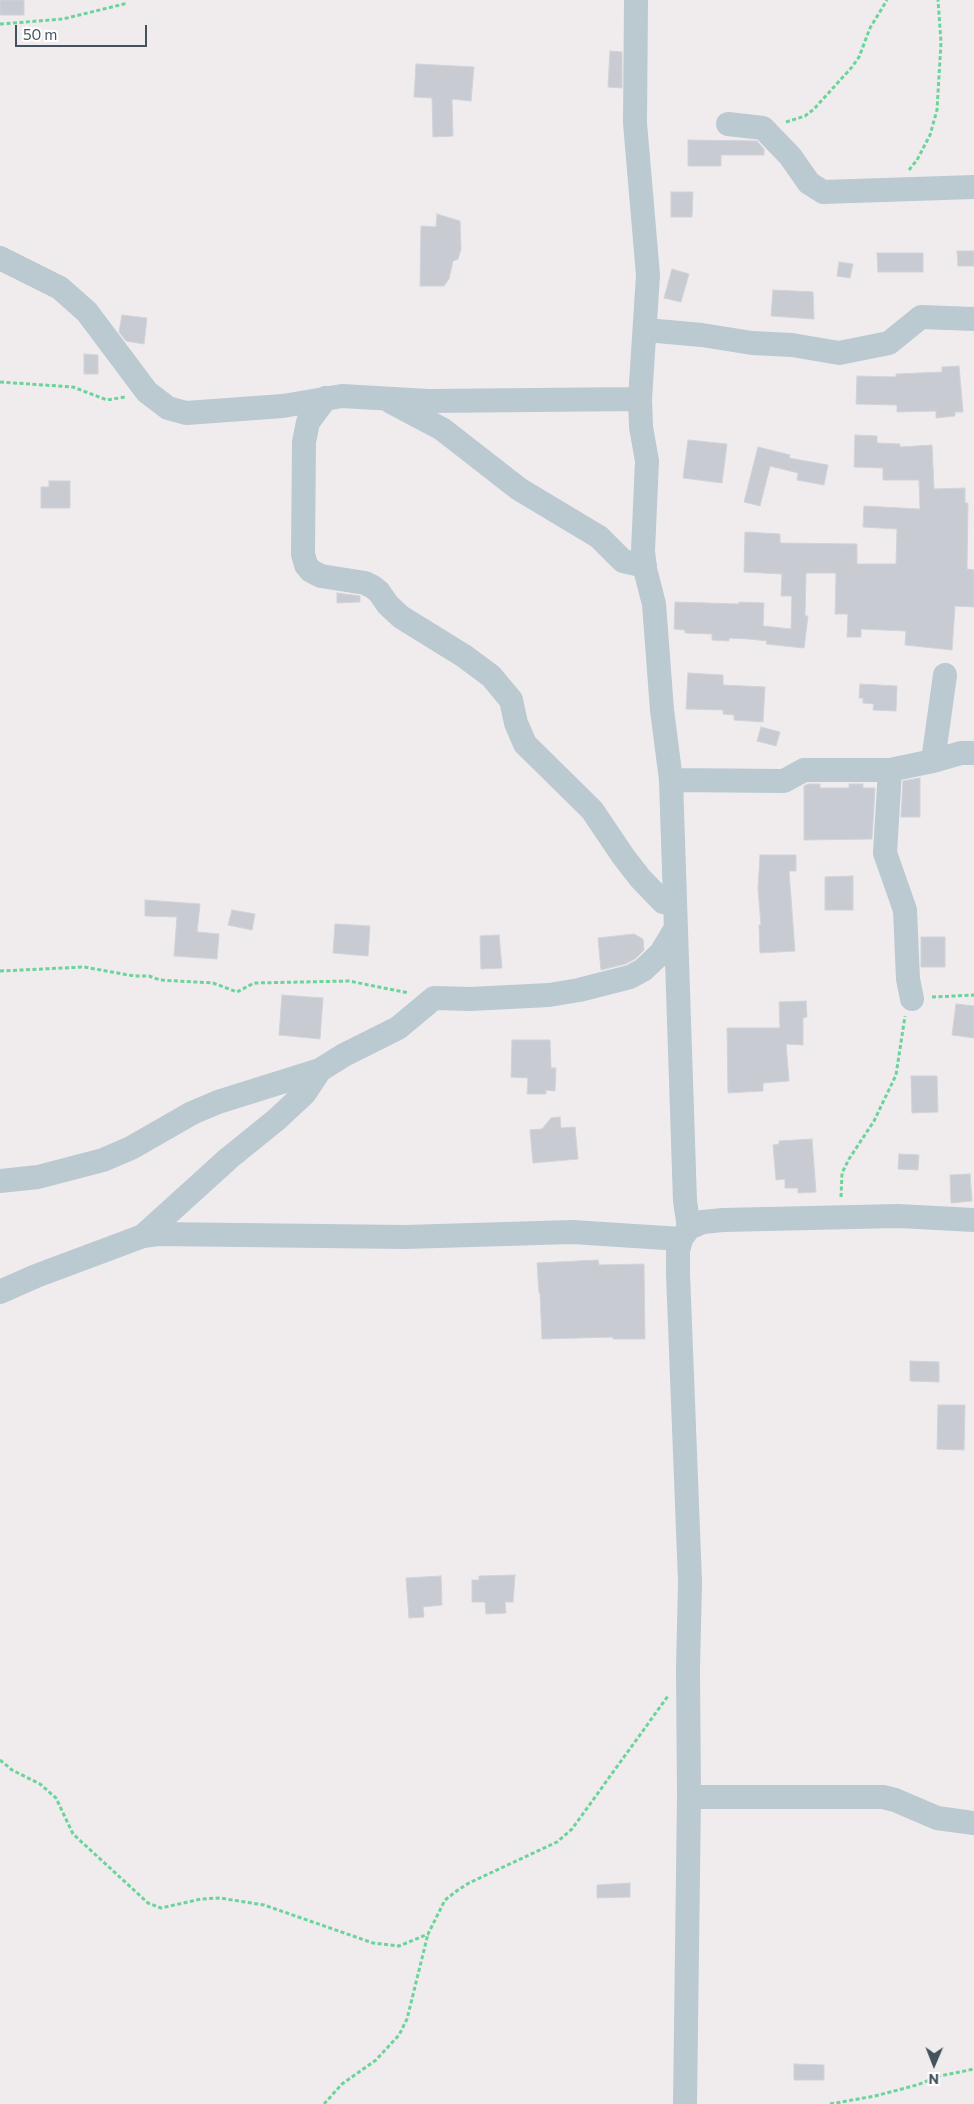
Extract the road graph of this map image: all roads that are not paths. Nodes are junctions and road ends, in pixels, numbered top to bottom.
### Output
1 (636, 0) edge
2 (728, 124) dead end
3 (974, 187) edge
4 (0, 258) edge
5 (974, 319) edge
6 (646, 330) junction
7 (326, 398) junction
8 (385, 399) junction
9 (640, 399) junction
10 (645, 566) junction
11 (945, 675) dead end
12 (974, 753) edge
13 (933, 761) junction
14 (890, 770) junction
15 (671, 780) junction
16 (663, 902) dead end
17 (676, 928) junction
18 (912, 999) road end
19 (320, 1070) junction
20 (0, 1181) edge
21 (974, 1220) edge
22 (685, 1234) junction
23 (142, 1236) junction
24 (0, 1292) edge
25 (689, 1797) junction
26 (974, 1823) edge
27 (685, 2104) edge

1 - 6 street
2 - 3 street
4 - 7 street
5 - 6 street
6 - 9 street
7 - 8 street
7 - 16 street
8 - 9 street
8 - 10 street
9 - 10 street
10 - 15 street
11 - 13 street
12 - 13 street
13 - 14 street
14 - 15 street
14 - 18 street
15 - 17 street
17 - 19 street
17 - 22 street
19 - 20 street
19 - 23 street
21 - 22 street
22 - 23 street
22 - 25 street
23 - 24 street
25 - 26 street
25 - 27 street

